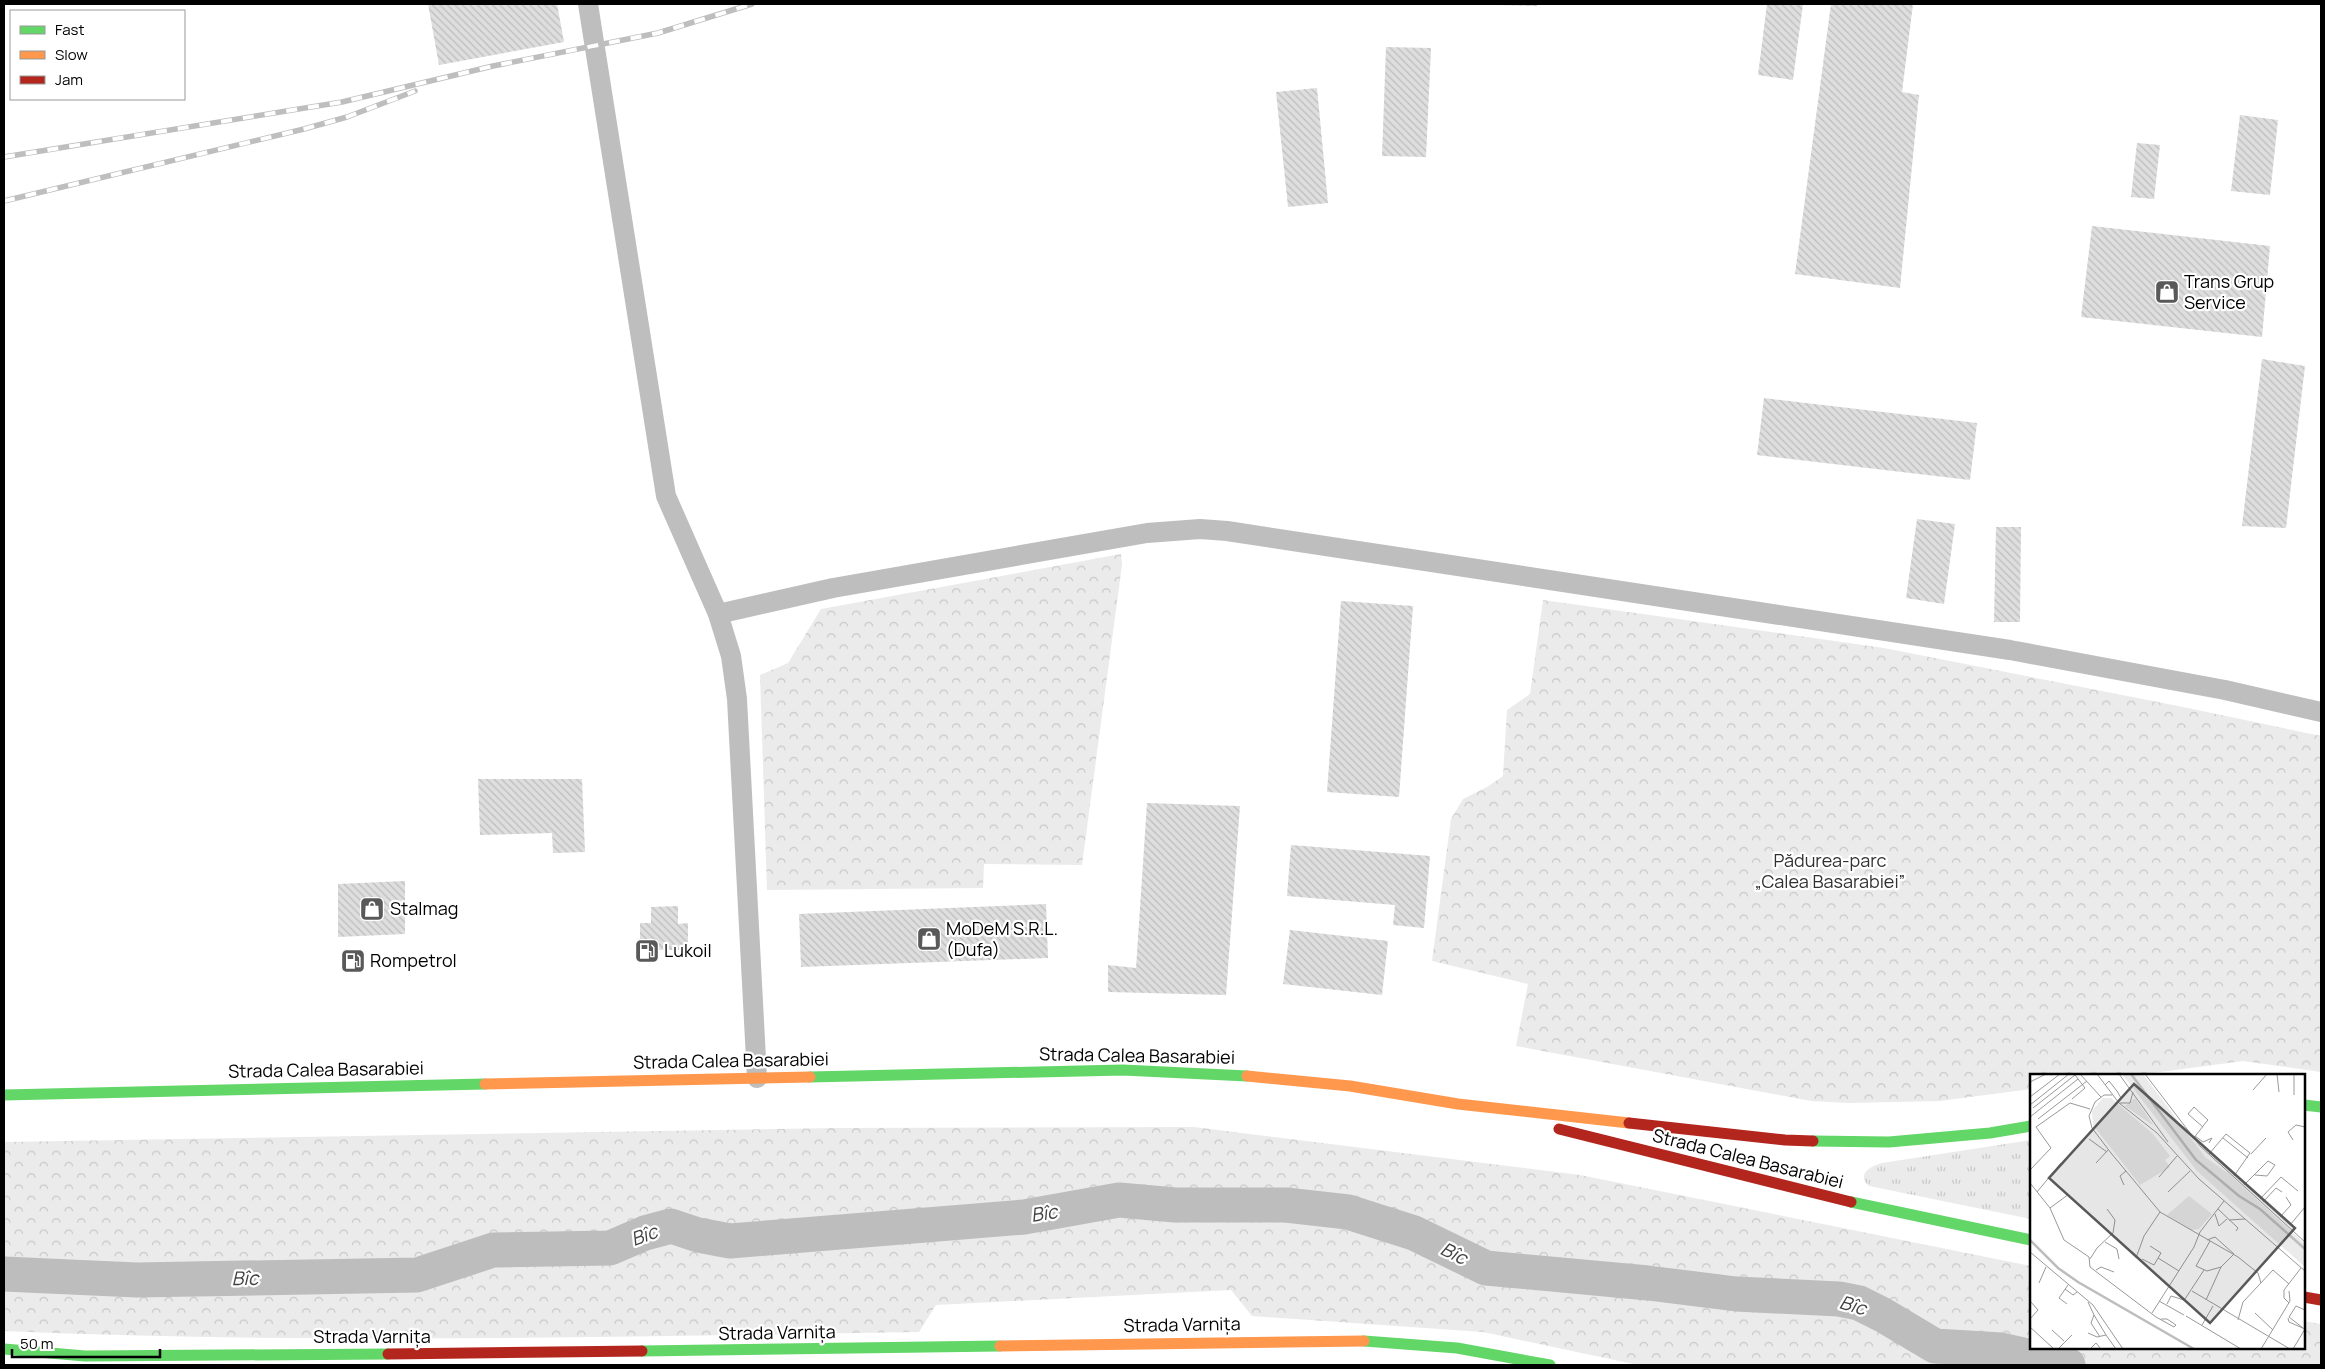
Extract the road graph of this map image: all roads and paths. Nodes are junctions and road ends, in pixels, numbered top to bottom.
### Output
1 (588, 4) edge
2 (718, 614) junction
3 (2321, 712) edge
4 (757, 1078) junction
5 (4, 1095) edge
6 (1458, 1104) junction
7 (2030, 1126) edge
8 (2030, 1240) edge
9 (2305, 1297) edge
10 (2321, 1300) edge
11 (4, 1349) edge
12 (1550, 1365) edge

1 - 2 street
2 - 3 street
2 - 4 street
4 - 5 main road, Strada Calea Basarabiei
4 - 6 main road, Strada Calea Basarabiei
6 - 7 main road, Strada Calea Basarabiei
6 - 8 main road, Strada Calea Basarabiei
9 - 10 main road
11 - 12 main road, Strada Varnița

